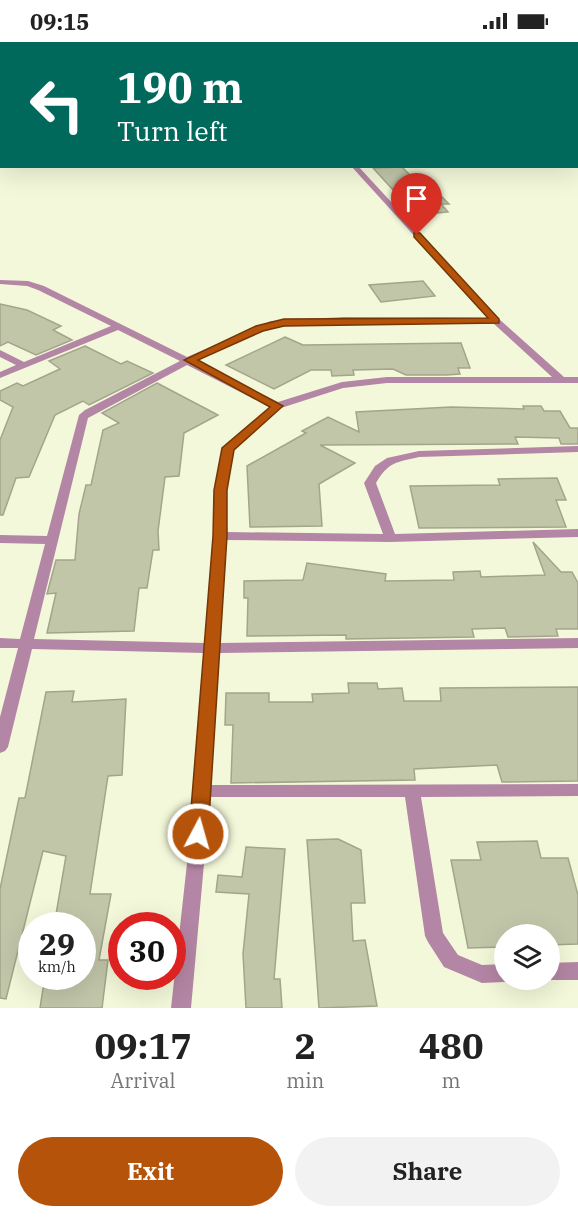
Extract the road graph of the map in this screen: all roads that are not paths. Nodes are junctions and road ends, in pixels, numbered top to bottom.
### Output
1 (356, 168) edge
2 (0, 282) edge
3 (496, 321) junction
4 (119, 326) junction
5 (0, 353) edge
6 (189, 360) junction
7 (24, 365) junction
8 (0, 375) edge
9 (560, 379) junction
10 (578, 380) edge
11 (277, 406) junction
12 (578, 449) edge
13 (578, 533) edge
14 (220, 536) junction
15 (390, 538) junction
16 (0, 539) edge
17 (51, 540) junction
18 (0, 643) edge
19 (25, 643) junction
20 (578, 643) edge
21 (211, 648) junction
22 (0, 747) edge
23 (578, 790) edge
24 (202, 791) junction
25 (412, 792) junction
26 (578, 971) edge
27 (560, 972) edge
28 (494, 973) edge
29 (181, 1008) edge

1 - 3 street
2 - 4 street
3 - 6 street
3 - 9 street
4 - 6 street
4 - 7 street
5 - 7 street
6 - 11 street
6 - 17 street
7 - 8 street
9 - 10 street
9 - 11 street
11 - 14 street
12 - 15 street
13 - 15 street
14 - 15 street
14 - 21 street
16 - 17 street
17 - 19 street
18 - 19 street
19 - 21 street
19 - 22 street
20 - 21 street
21 - 24 street
23 - 25 street
24 - 25 street
24 - 29 street
25 - 28 street
26 - 27 street

